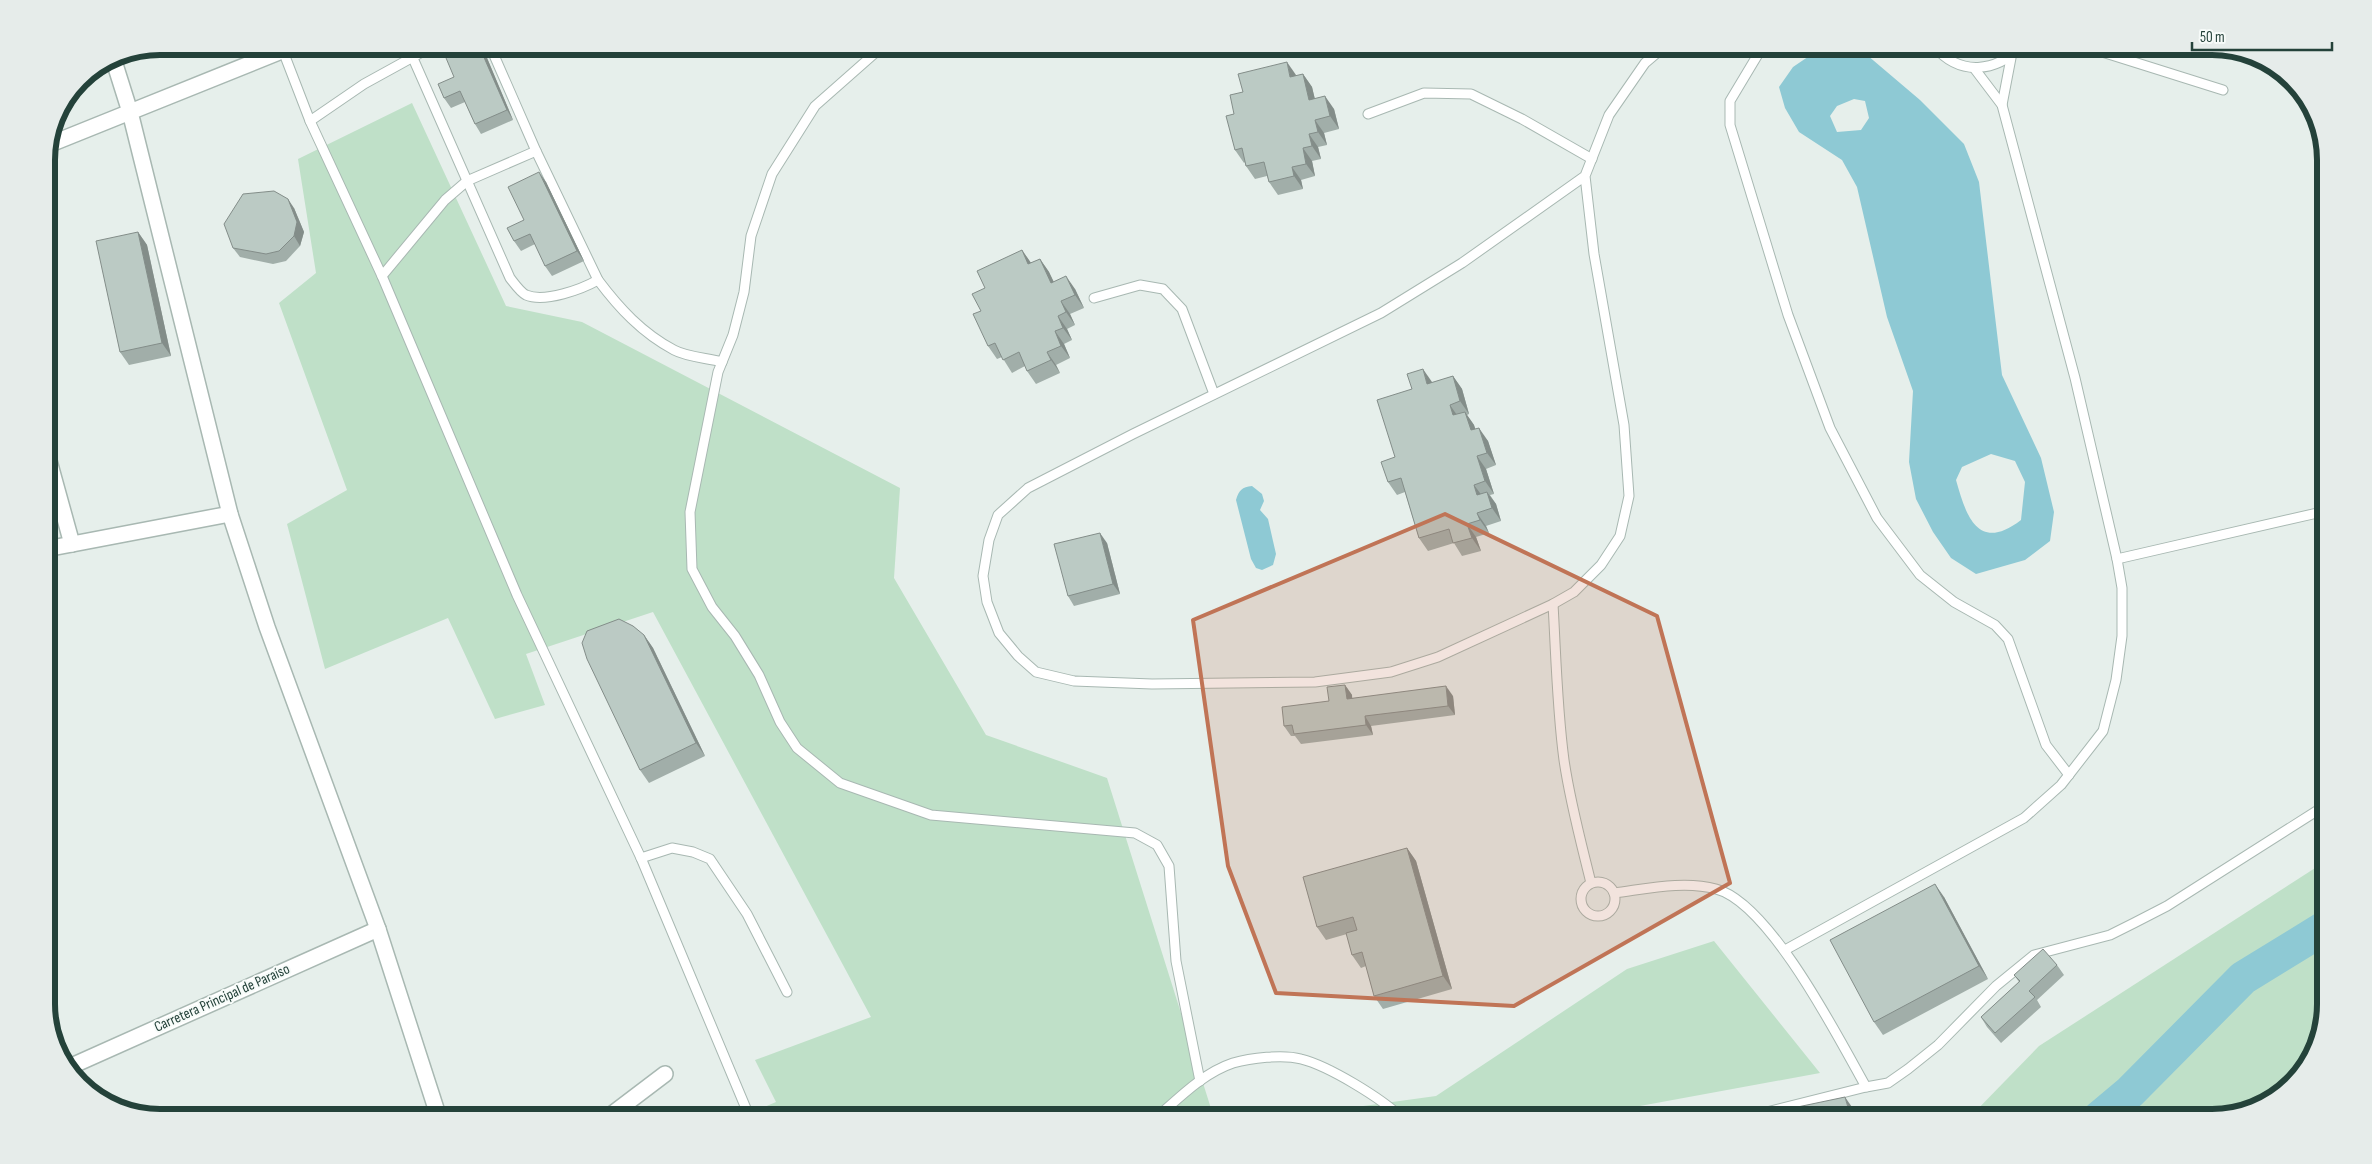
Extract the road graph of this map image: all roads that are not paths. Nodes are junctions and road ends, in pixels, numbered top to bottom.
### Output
1 (272, 55) edge
2 (291, 55) edge
3 (494, 55) edge
4 (872, 55) edge
5 (1654, 55) edge
6 (1758, 55) edge
7 (1943, 55) edge
8 (2014, 55) edge
9 (2112, 55) edge
10 (412, 56) joint
11 (2011, 58) junction
12 (115, 65) edge
13 (1974, 68) junction
14 (2223, 90) dead end
15 (2002, 105) junction
16 (130, 112) junction
17 (1368, 114) dead end
18 (310, 121) junction
19 (57, 141) edge
20 (536, 151) junction
21 (1592, 158) junction
22 (1585, 176) junction
23 (467, 181) junction
24 (382, 276) junction
25 (598, 280) junction
26 (1094, 298) dead end
27 (722, 362) junction
28 (1214, 394) junction
29 (55, 483) edge
30 (2317, 513) edge
31 (230, 514) junction
32 (72, 544) junction
33 (55, 547) edge
34 (2117, 559) junction
35 (1553, 604) junction
36 (2069, 775) junction
37 (2317, 811) edge
38 (641, 858) junction
39 (1591, 883) junction
40 (1614, 893) junction
41 (378, 929) junction
42 (1786, 950) junction
43 (787, 992) dead end
44 (75, 1065) edge
45 (665, 1074) dead end
46 (1200, 1081) junction
47 (1866, 1087) junction
48 (436, 1109) edge
49 (619, 1109) edge
50 (746, 1109) edge
51 (1167, 1109) edge
52 (1393, 1109) edge
53 (1779, 1109) edge

1 - 16 street
2 - 18 lane
3 - 20 lane
4 - 27 lane
5 - 21 lane
6 - 36 lane
7 - 13 lane
8 - 11 lane
9 - 14 lane
10 - 18 lane
10 - 23 lane
11 - 13 lane
11 - 15 lane
12 - 16 street
13 - 15 lane
15 - 34 lane
16 - 19 street
16 - 31 street
17 - 21 lane
18 - 24 lane
20 - 23 lane
20 - 25 lane
21 - 22 lane
22 - 28 lane
22 - 35 lane
23 - 24 lane
23 - 25 lane
24 - 38 lane
25 - 27 lane
26 - 28 lane
27 - 46 lane
28 - 35 lane
29 - 32 street
30 - 34 lane
31 - 32 street
31 - 41 street
32 - 33 street
34 - 36 lane
35 - 39 lane
36 - 42 lane
37 - 47 lane
38 - 43 lane
38 - 50 lane
39 - 40 lane
39 - 40 lane
40 - 42 lane
41 - 44 street, Carretera Principal de Paraíso
41 - 48 street
42 - 47 lane
45 - 49 street
46 - 51 lane
46 - 52 lane
47 - 53 lane

